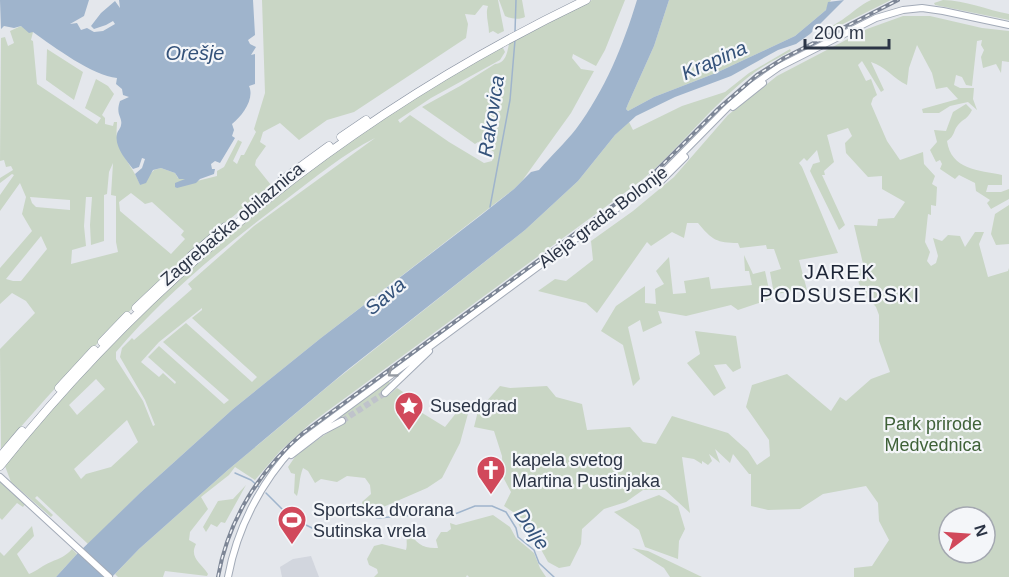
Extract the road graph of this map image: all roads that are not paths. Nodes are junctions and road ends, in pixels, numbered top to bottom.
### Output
1 (574, 0) edge
2 (586, 0) edge
3 (1001, 24) junction
4 (1009, 25) edge
5 (497, 42) junction
6 (385, 393) tunnel mouth
7 (342, 421) tunnel mouth
8 (4, 455) edge
9 (281, 463) junction
10 (0, 466) edge
11 (0, 477) edge
12 (109, 577) edge
13 (228, 577) edge

1 - 5 highway
2 - 5 highway
3 - 4 main road
3 - 6 main road, Aleja grada Bolonje
3 -> 9 main road, Aleja grada Bolonje
5 - 8 highway, Zagrebačka obilaznica
7 - 9 main road, Aleja grada Bolonje
8 - 10 highway, Zagrebačka obilaznica
9 - 13 main road, Aleja grada Bolonje
11 - 12 main road

